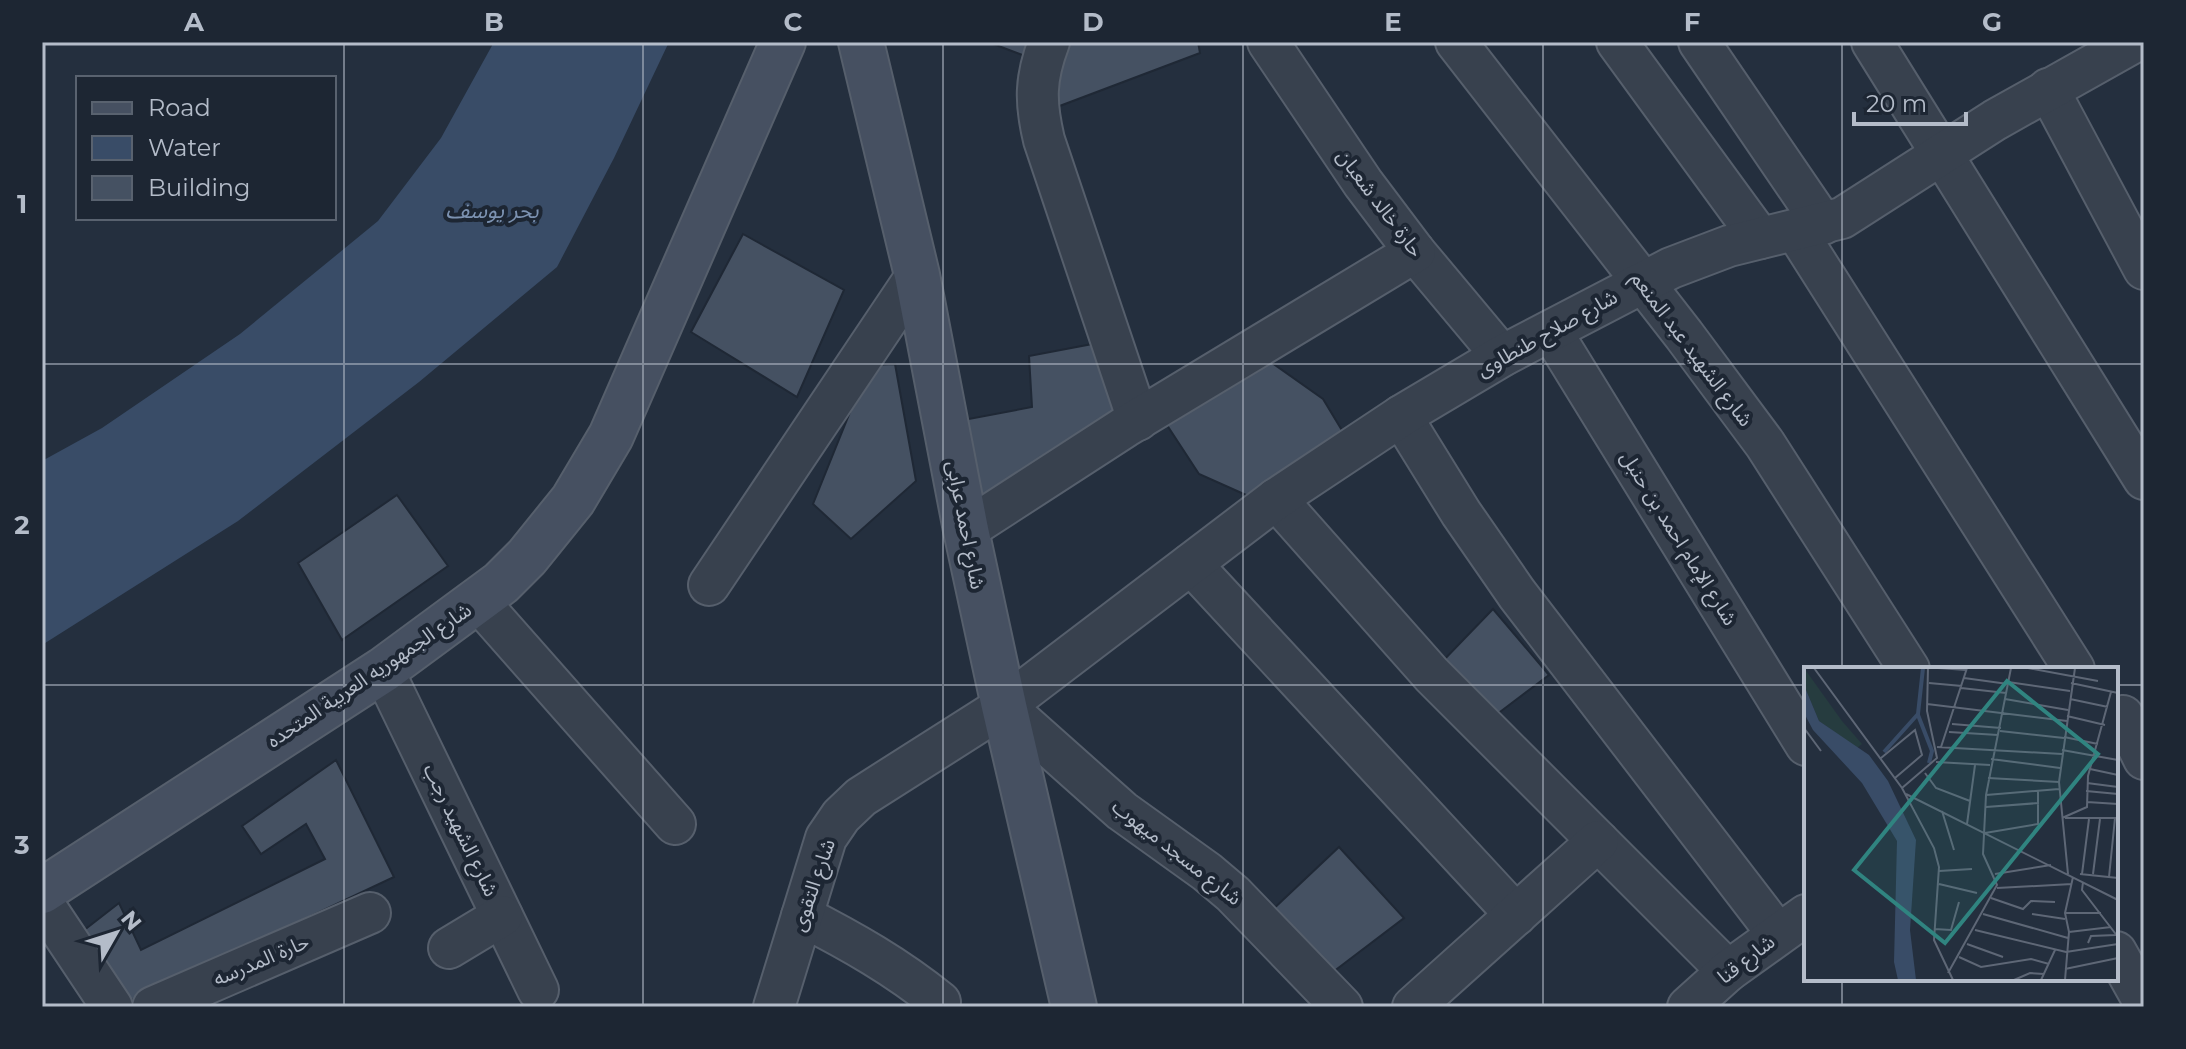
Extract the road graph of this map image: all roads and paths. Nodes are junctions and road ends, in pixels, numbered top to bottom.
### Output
1 (783, 42) edge
2 (861, 42) edge
3 (1049, 42) edge
4 (1268, 42) edge
5 (1456, 42) edge
6 (1617, 42) edge
7 (1699, 42) edge
8 (1872, 42) edge
9 (2134, 42) edge
10 (2090, 52) edge
11 (2048, 89) junction
12 (1942, 152) junction
13 (1793, 231) junction
14 (1415, 252) junction
15 (2144, 269) edge
16 (917, 275) junction
17 (1641, 282) junction
18 (1551, 331) junction
19 (1502, 356) junction
20 (1401, 416) junction
21 (1138, 420) junction
22 (2144, 479) edge
23 (1276, 499) junction
24 (966, 530) junction
25 (1191, 564) junction
26 (709, 585) dead end
27 (478, 601) junction
28 (1908, 667) edge
29 (2073, 667) edge
30 (383, 670) junction
31 (1004, 706) junction
32 (2128, 713) edge
33 (1804, 742) edge
34 (2144, 759) edge
35 (675, 824) dead end
36 (1598, 841) junction
37 (42, 891) edge
38 (42, 902) edge
39 (370, 913) dead end
40 (1516, 915) junction
41 (502, 916) junction
42 (802, 916) junction
43 (1792, 924) edge
44 (449, 948) dead end
45 (2118, 956) edge
46 (1728, 971) junction
47 (538, 990) dead end
48 (940, 1002) dead end
49 (2144, 1002) edge
50 (112, 1007) edge
51 (153, 1007) edge
52 (774, 1007) edge
53 (1074, 1007) edge
54 (1342, 1007) edge
55 (1413, 1007) edge
56 (1688, 1007) edge

1 - 27 street, شارع الجمهوريه العربية المتحده
2 - 16 street, شارع احمد عرابى
3 - 21 street
4 - 14 street, حارة خالد شعبان
5 - 17 street, شارع الشهيد عبد المنعم
6 - 13 street
7 - 13 street
8 - 12 street
9 - 10 street, شارع صلاح طنطاوى
10 - 11 street, شارع صلاح طنطاوى
11 - 12 street, شارع صلاح طنطاوى
11 - 15 street
12 - 13 street, شارع صلاح طنطاوى
12 - 22 street
13 - 17 street, شارع صلاح طنطاوى
13 - 29 street
14 - 19 street, حارة خالد شعبان
14 - 21 street
16 - 24 street, شارع احمد عرابى
16 - 26 street
17 - 18 street, شارع صلاح طنطاوى
17 - 28 street, شارع الشهيد عبد المنعم
18 - 19 street, شارع صلاح طنطاوى
18 - 33 street, شارع الإمام احمد بن حنبل
19 - 20 street, شارع صلاح طنطاوى
20 - 23 street, شارع صلاح طنطاوى
20 - 43 street
21 - 24 street
23 - 25 street, شارع صلاح طنطاوى
23 - 36 street
24 - 31 street, شارع احمد عرابى
25 - 31 street, شارع صلاح طنطاوى
25 - 40 street
27 - 30 street, شارع الجمهوريه العربية المتحده
27 - 35 street
30 - 37 street, شارع الجمهوريه العربية المتحده
30 - 41 street, شارع الشهيد رجب
31 - 42 street, شارع التقوى
31 - 53 street, شارع احمد عرابى
31 - 54 street, شارع مسجد ميهوب
32 - 34 street
36 - 40 street
36 - 46 street
38 - 50 street
39 - 51 street, حارة المدرسه
40 - 55 street
41 - 44 street
41 - 47 street, شارع الشهيد رجب
42 - 48 street
42 - 52 street, شارع التقوى
43 - 46 street, شارع قنا
45 - 49 street
46 - 56 street, شارع قنا

